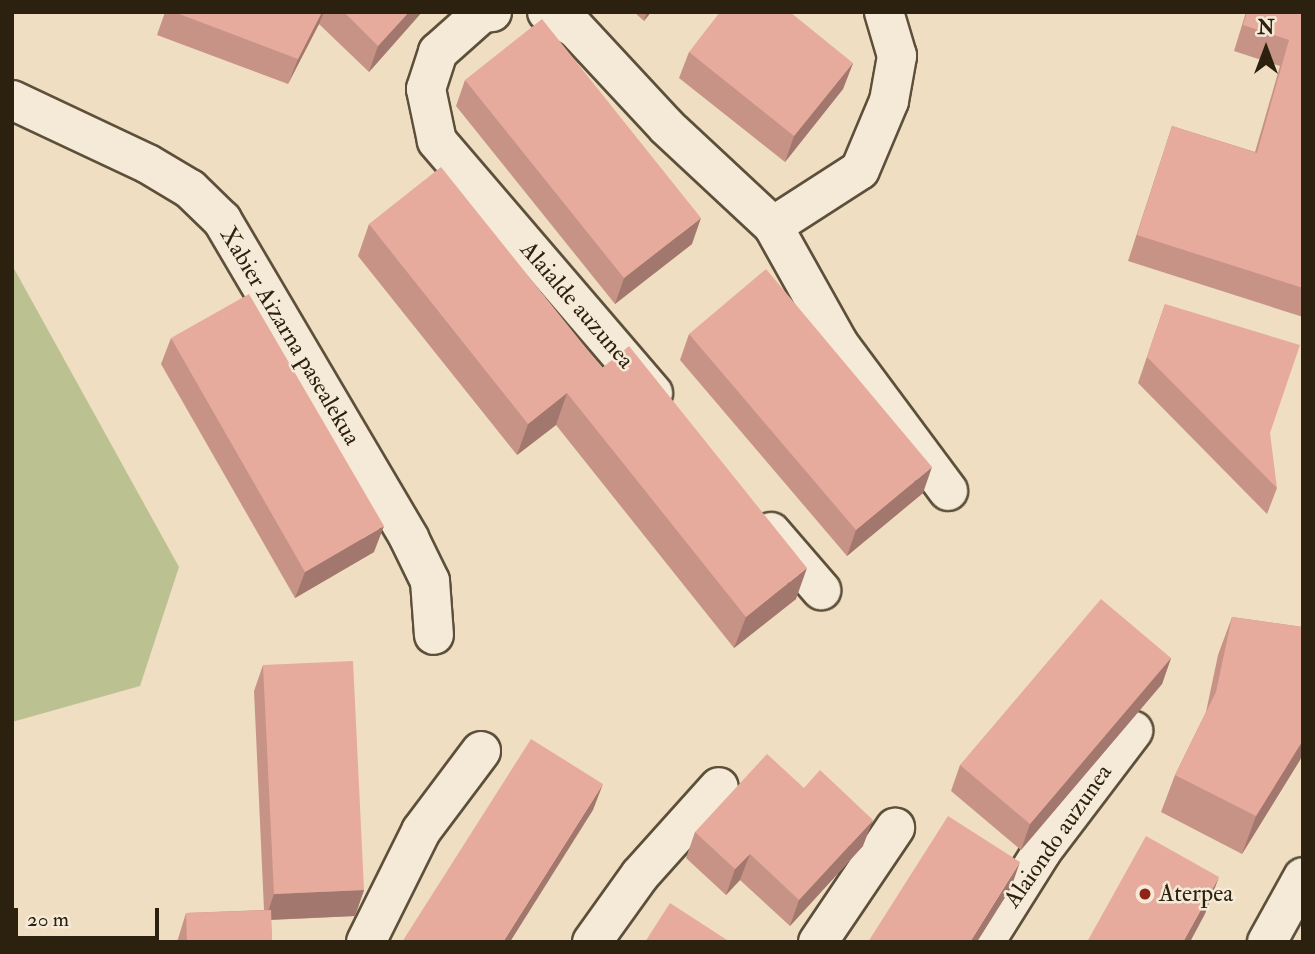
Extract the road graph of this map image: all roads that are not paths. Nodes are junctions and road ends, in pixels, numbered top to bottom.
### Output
1 (492, 12) edge
2 (547, 12) edge
3 (884, 12) edge
4 (12, 100) edge
5 (773, 226) junction
6 (679, 423) edge
7 (948, 491) dead end
8 (750, 507) edge
9 (821, 590) dead end
10 (434, 635) dead end
11 (1133, 731) edge
12 (481, 751) dead end
13 (719, 787) dead end
14 (895, 828) dead end
15 (1303, 877) edge
16 (366, 942) edge
17 (592, 942) edge
18 (818, 942) edge
19 (985, 942) edge
20 (1267, 942) edge

1 - 6 street, Alaialde auzunea
2 - 5 street
3 - 5 street
4 - 10 street, Xabier Aizarna pasealekua
5 - 7 street
8 - 9 street
11 - 19 street, Alaiondo auzunea
12 - 16 street
13 - 17 street
14 - 18 street
15 - 20 street

